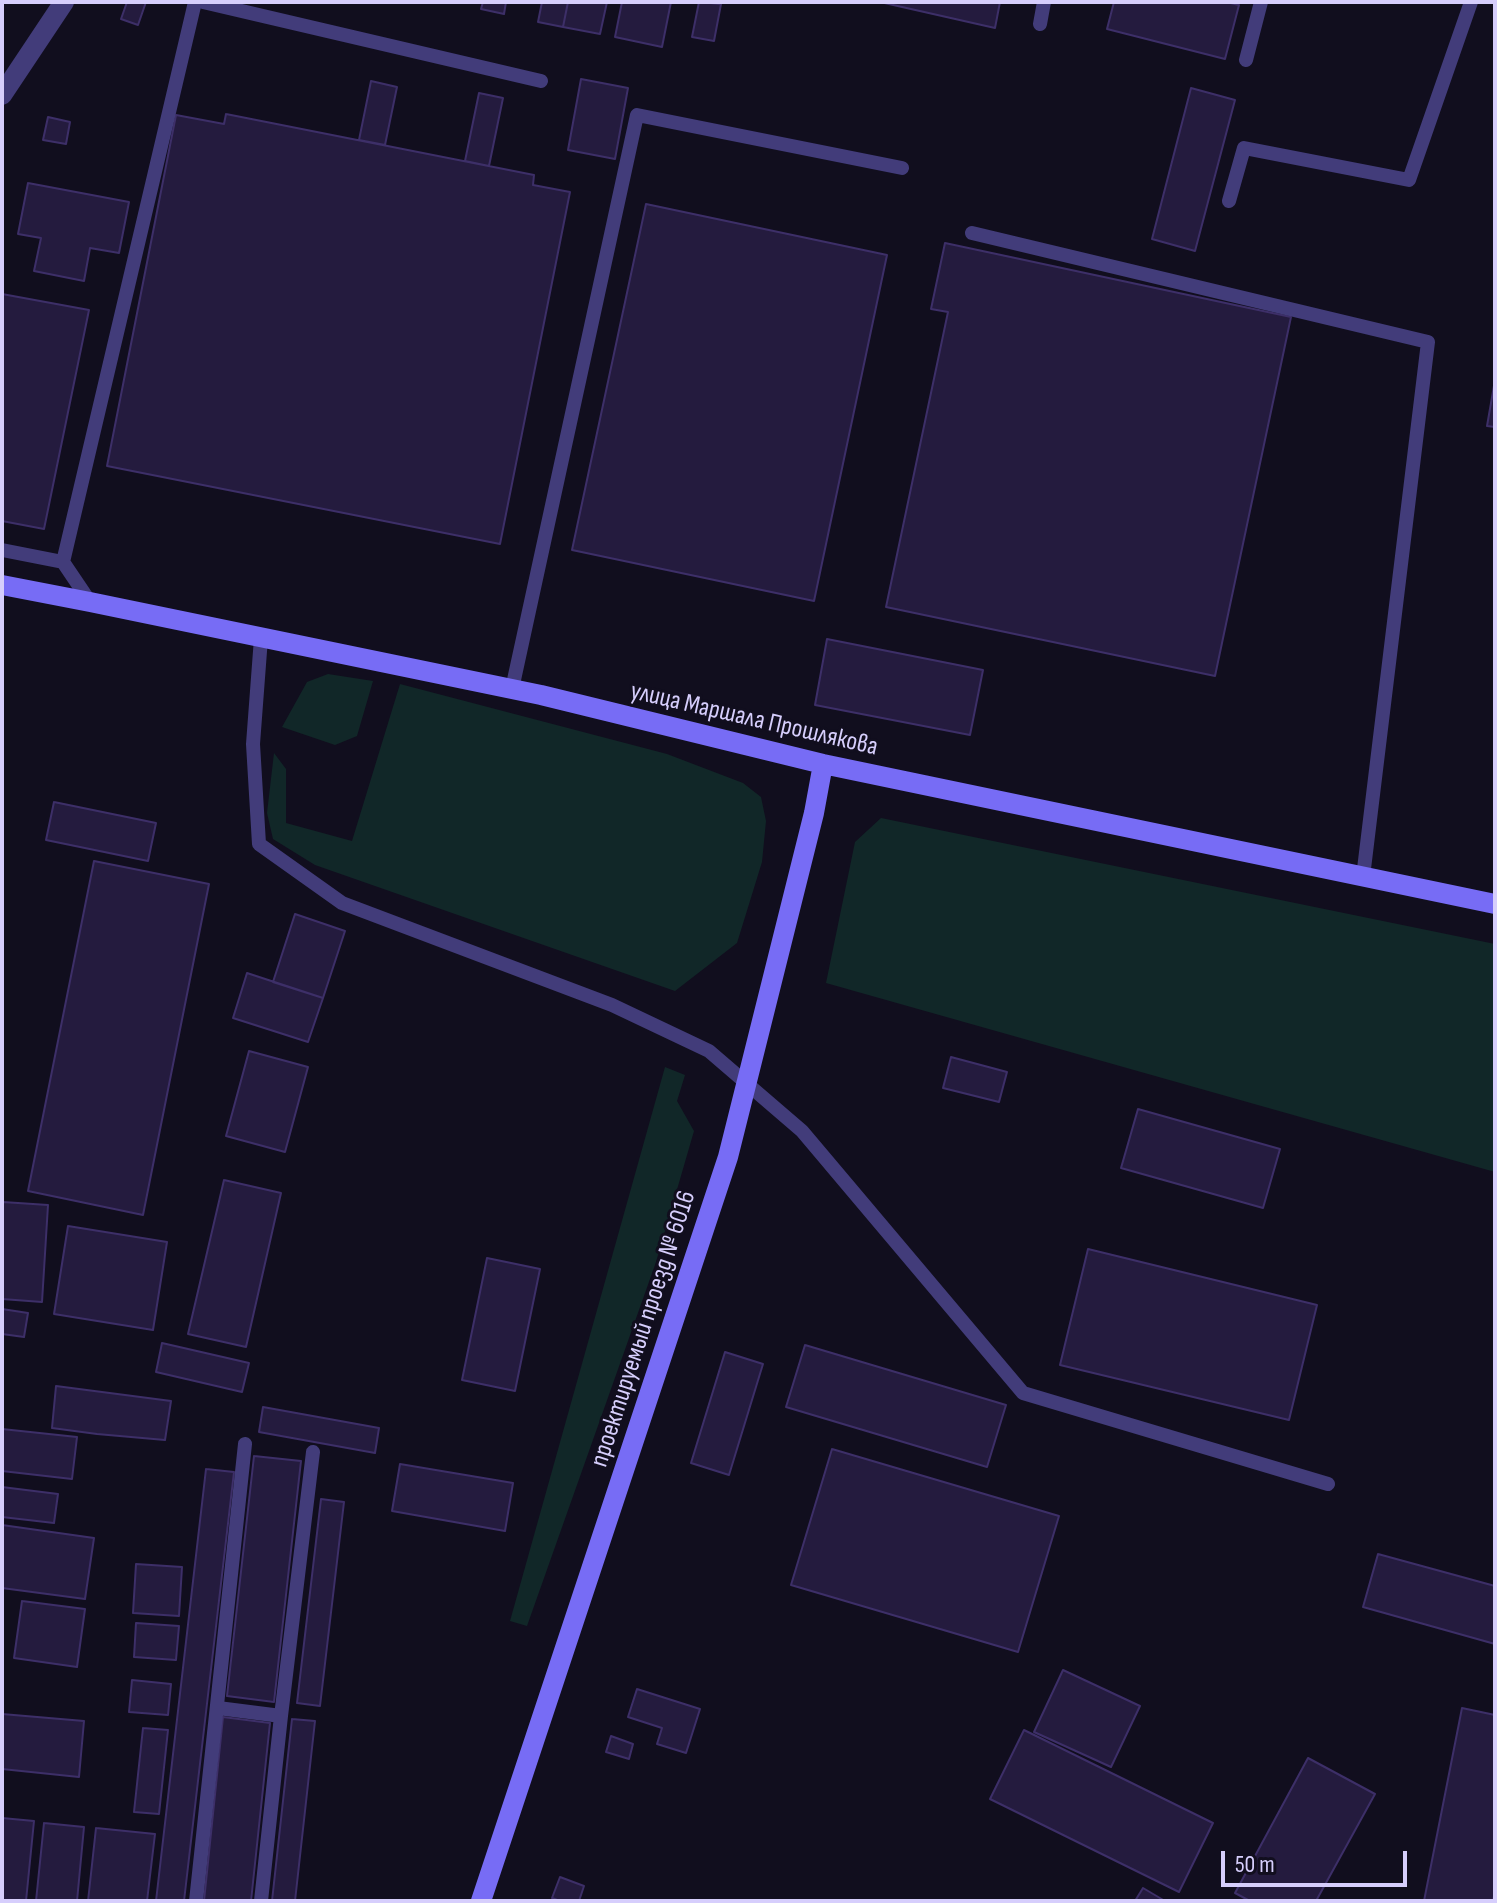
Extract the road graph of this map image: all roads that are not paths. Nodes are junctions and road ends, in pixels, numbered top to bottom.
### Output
1 (64, 2) edge
2 (195, 2) edge
3 (203, 2) edge
4 (1044, 2) edge
5 (1261, 2) edge
6 (1471, 2) edge
7 (1040, 24) dead end
8 (1246, 60) dead end
9 (541, 81) dead end
10 (2, 95) edge
11 (902, 168) dead end
12 (1229, 201) dead end
13 (972, 233) dead end
14 (2, 550) edge
15 (63, 562) junction
16 (2, 585) edge
17 (90, 602) junction
18 (261, 638) junction
19 (512, 689) junction
20 (823, 764) junction
21 (1363, 877) junction
22 (1495, 904) edge
23 (245, 1444) dead end
24 (313, 1452) dead end
25 (1328, 1484) dead end
26 (218, 1708) junction
27 (281, 1716) junction
28 (196, 1901) edge
29 (261, 1901) edge
30 (481, 1901) edge

1 - 10 street
2 - 15 lane
3 - 9 lane
4 - 7 lane
5 - 8 lane
6 - 12 lane
11 - 19 lane
13 - 21 lane
14 - 15 lane
15 - 17 lane
16 - 17 main road, улица Маршала Прошлякова
17 - 18 main road, улица Маршала Прошлякова
18 - 19 main road, улица Маршала Прошлякова
18 - 25 lane
19 - 20 main road, улица Маршала Прошлякова
20 - 21 main road, улица Маршала Прошлякова
20 - 30 main road, проектируемый проезд № 6016
21 - 22 main road, улица Маршала Прошлякова
23 - 26 lane
24 - 27 lane
26 - 27 lane
26 - 28 lane
27 - 29 lane

